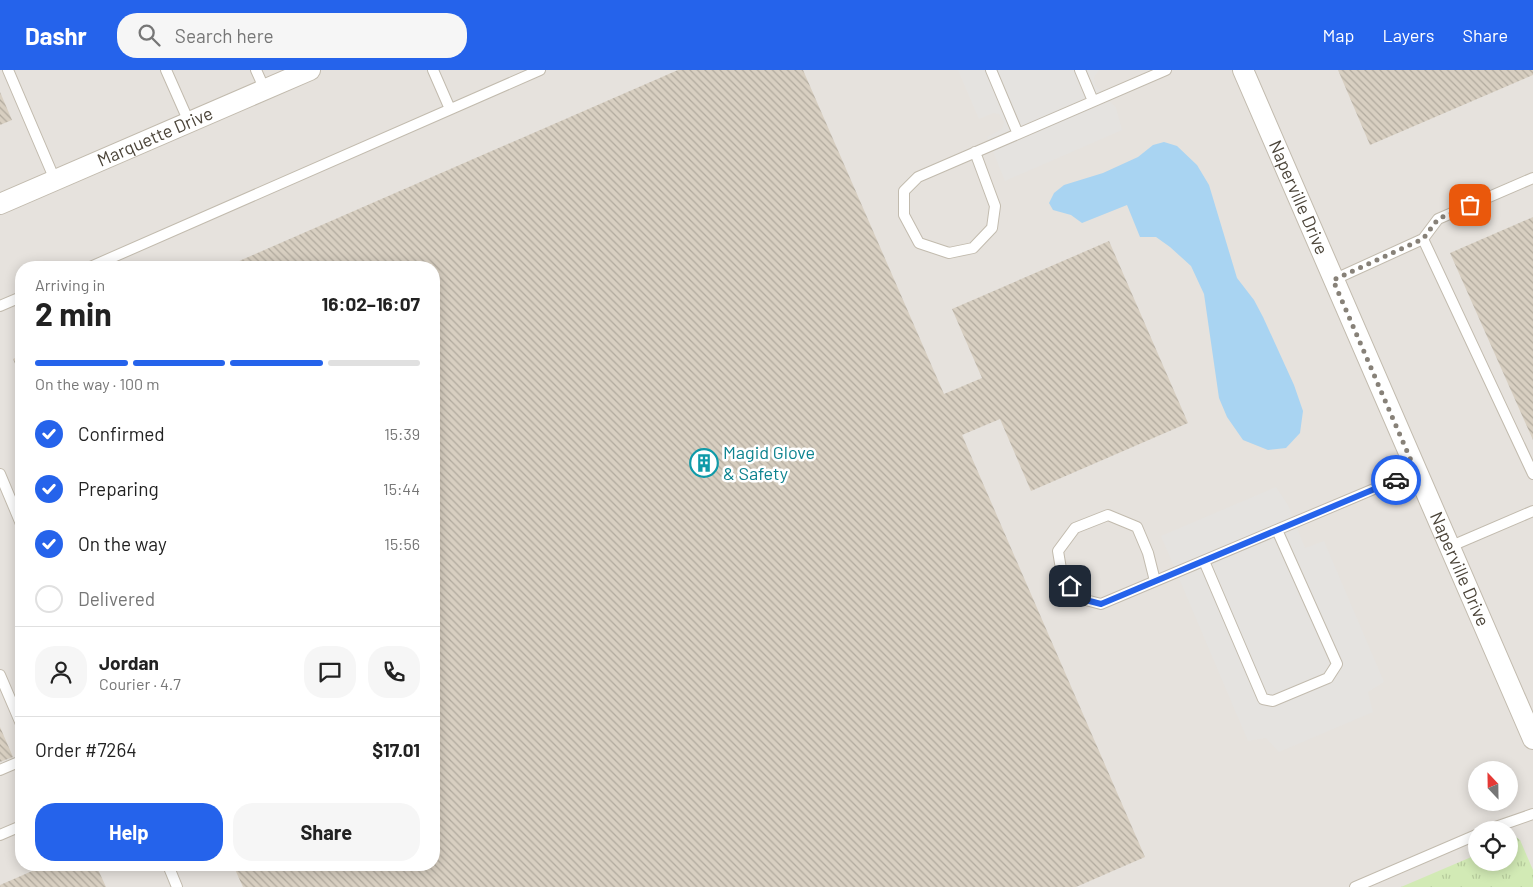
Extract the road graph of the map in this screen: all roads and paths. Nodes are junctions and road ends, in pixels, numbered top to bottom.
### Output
1 (8, 70) edge
2 (166, 70) edge
3 (256, 70) edge
4 (310, 70) edge
5 (433, 70) edge
6 (540, 70) edge
7 (991, 70) edge
8 (1080, 70) edge
9 (1166, 70) edge
10 (1242, 70) edge
11 (265, 90) junction
12 (1093, 102) junction
13 (450, 109) junction
14 (189, 122) junction
15 (1018, 134) junction
16 (975, 152) junction
17 (1533, 178) edge
18 (55, 180) junction
19 (0, 204) edge
20 (1423, 239) junction
21 (104, 261) edge
22 (1333, 280) junction
23 (15, 300) edge
24 (0, 306) edge
25 (1416, 472) junction
26 (0, 474) edge
27 (1533, 474) edge
28 (15, 510) edge
29 (1533, 512) edge
30 (1277, 530) junction
31 (1449, 547) junction
32 (1204, 561) junction
33 (1155, 581) junction
34 (0, 675) edge
35 (15, 710) edge
36 (1533, 739) edge
37 (15, 764) edge
38 (0, 770) edge
39 (1533, 814) edge
40 (1513, 821) edge
41 (15, 829) edge
42 (0, 835) edge
43 (1468, 838) edge
44 (170, 871) edge
45 (177, 887) edge
46 (1355, 887) edge

1 - 18 lane
2 - 14 lane
3 - 11 lane
4 - 11 street, Marquette Drive
5 - 13 lane
6 - 13 lane
7 - 15 lane
8 - 12 lane
9 - 12 lane
10 - 22 street, Naperville Drive
11 - 14 street, Marquette Drive
12 - 15 lane
13 - 21 lane
14 - 18 street, Marquette Drive
15 - 16 lane
16 - 16 lane
17 - 20 lane
18 - 19 street, Marquette Drive
20 - 22 lane
20 - 27 lane
22 - 25 street, Naperville Drive
23 - 24 lane
25 - 30 lane
25 - 31 street, Naperville Drive
26 - 28 lane
29 - 31 lane
30 - 32 lane
30 - 32 lane
31 - 36 street, Naperville Drive
32 - 33 lane
33 - 33 lane
34 - 35 lane
37 - 38 lane
39 - 40 lane
41 - 42 lane
43 - 46 lane
44 - 45 lane

